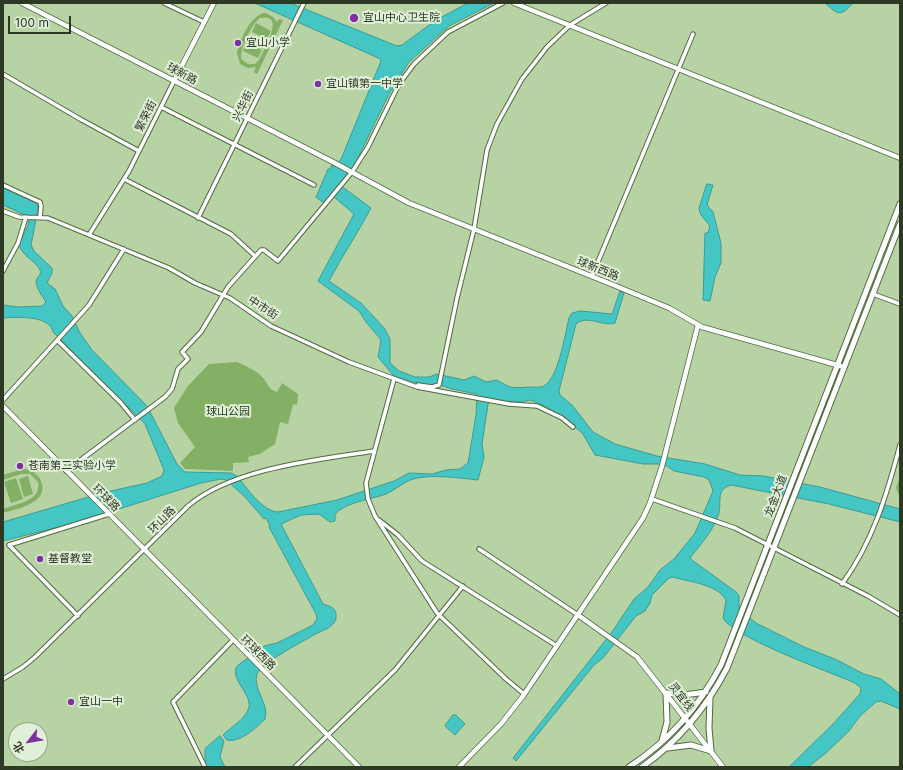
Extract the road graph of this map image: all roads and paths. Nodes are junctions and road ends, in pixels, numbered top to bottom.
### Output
1 (22, 3) edge
2 (164, 3) edge
3 (214, 3) edge
4 (502, 3) edge
5 (514, 3) edge
6 (606, 3) edge
7 (304, 4) edge
8 (204, 22) junction
9 (570, 26) junction
10 (693, 34) dead end
11 (677, 69) junction
12 (3, 74) edge
13 (174, 80) junction
14 (161, 107) junction
15 (247, 118) junction
16 (234, 144) junction
17 (139, 151) junction
18 (900, 158) edge
19 (352, 172) junction
20 (124, 179) junction
21 (3, 185) edge
22 (314, 185) dead end
23 (900, 204) edge
24 (3, 211) edge
25 (27, 217) junction
26 (39, 217) junction
27 (198, 218) junction
28 (900, 224) edge
29 (474, 230) junction
30 (89, 235) junction
31 (124, 249) junction
32 (255, 256) junction
33 (3, 271) edge
34 (592, 276) junction
35 (873, 294) junction
36 (224, 295) junction
37 (900, 304) edge
38 (698, 325) junction
39 (58, 340) junction
40 (838, 365) junction
41 (844, 367) junction
42 (394, 379) junction
43 (409, 384) junction
44 (3, 400) edge
45 (3, 406) edge
46 (136, 419) junction
47 (573, 427) dead end
48 (900, 445) edge
49 (374, 450) junction
50 (66, 471) junction
51 (652, 499) junction
52 (108, 513) junction
53 (377, 518) junction
54 (768, 545) junction
55 (774, 548) junction
56 (479, 549) dead end
57 (145, 551) junction
58 (842, 584) junction
59 (462, 586) junction
60 (578, 615) junction
61 (900, 615) edge
62 (78, 616) junction
63 (439, 616) junction
64 (233, 640) junction
65 (557, 646) junction
66 (3, 679) edge
67 (706, 692) junction
68 (666, 693) junction
69 (524, 694) junction
70 (710, 697) junction
71 (686, 718) junction
72 (690, 724) junction
73 (328, 736) junction
74 (660, 744) junction
75 (665, 748) junction
76 (711, 751) junction
77 (206, 767) edge
78 (295, 767) edge
79 (359, 767) edge
80 (459, 767) edge
81 (630, 767) edge
82 (642, 767) edge
83 (723, 767) edge

1 - 13 street, 球新路
2 - 8 street
3 - 8 street, 繁荣街
4 - 19 street
5 - 9 street
6 - 9 street
7 - 15 street, 兴华街
8 - 13 street, 繁荣街
9 - 11 street
9 - 29 street
10 - 11 street
11 - 18 street
11 - 34 street
12 - 17 street
13 - 14 street, 繁荣街
13 - 15 street, 球新路
14 - 16 street
14 - 17 street, 繁荣街
15 - 16 street, 兴华街
15 - 19 street, 球新路
16 - 22 street
16 - 27 street, 兴华街
17 - 20 street, 繁荣街
19 - 29 street, 球新西路
19 - 32 street
20 - 27 street
20 - 30 street, 繁荣街
21 - 26 street
23 - 40 main road, 龙金大道
24 - 25 street, 中市街
25 - 26 street, 中市街
25 - 33 street
26 - 30 street, 中市街
27 - 32 street
28 - 35 main road, 龙金大道
29 - 34 street, 球新西路
29 - 43 street
30 - 31 street, 中市街
31 - 36 street, 中市街
31 - 39 street
32 - 36 street
34 - 38 street, 球新西路
35 - 37 street
35 - 41 main road, 龙金大道
36 - 42 street, 中市街
36 - 46 street
38 - 40 street, 球新西路
38 - 51 street
39 - 44 street
39 - 46 street
40 - 41 street, 球新西路
40 - 54 main road, 龙金大道
41 - 55 main road, 龙金大道
42 - 43 street, 中市街
42 - 49 street
43 - 47 street
45 - 50 street, 环球路
46 - 50 street
48 - 58 street
49 - 53 street
49 - 57 street, 环山路
50 - 52 street, 环球路
51 - 54 street
51 - 60 street
52 - 57 street, 环球路
52 - 62 street
53 - 59 street
53 - 63 street
54 - 55 street
54 - 67 main road, 龙金大道
55 - 58 street
55 - 70 main road, 龙金大道
56 - 60 street
57 - 62 street, 环山路
57 - 64 street, 环球西路
58 - 61 street
59 - 63 street
59 - 65 street
60 - 65 street
60 - 68 street, 灵宜线
62 - 66 street, 环山路
63 - 69 street
63 - 73 street
64 - 73 street, 环球西路
64 - 77 street
65 - 69 street
67 - 68 main road
67 - 71 main road, 龙金大道
68 - 71 street, 灵宜线
68 - 74 main road
69 - 80 street
70 - 72 main road, 龙金大道
70 - 76 main road
71 - 72 street, 灵宜线
71 - 74 main road, 龙金大道
72 - 75 main road, 龙金大道
72 - 76 street, 灵宜线
73 - 78 street
73 - 79 street, 环球西路
74 - 81 main road, 龙金大道
75 - 76 main road
75 - 82 main road, 龙金大道
76 - 83 street, 灵宜线

